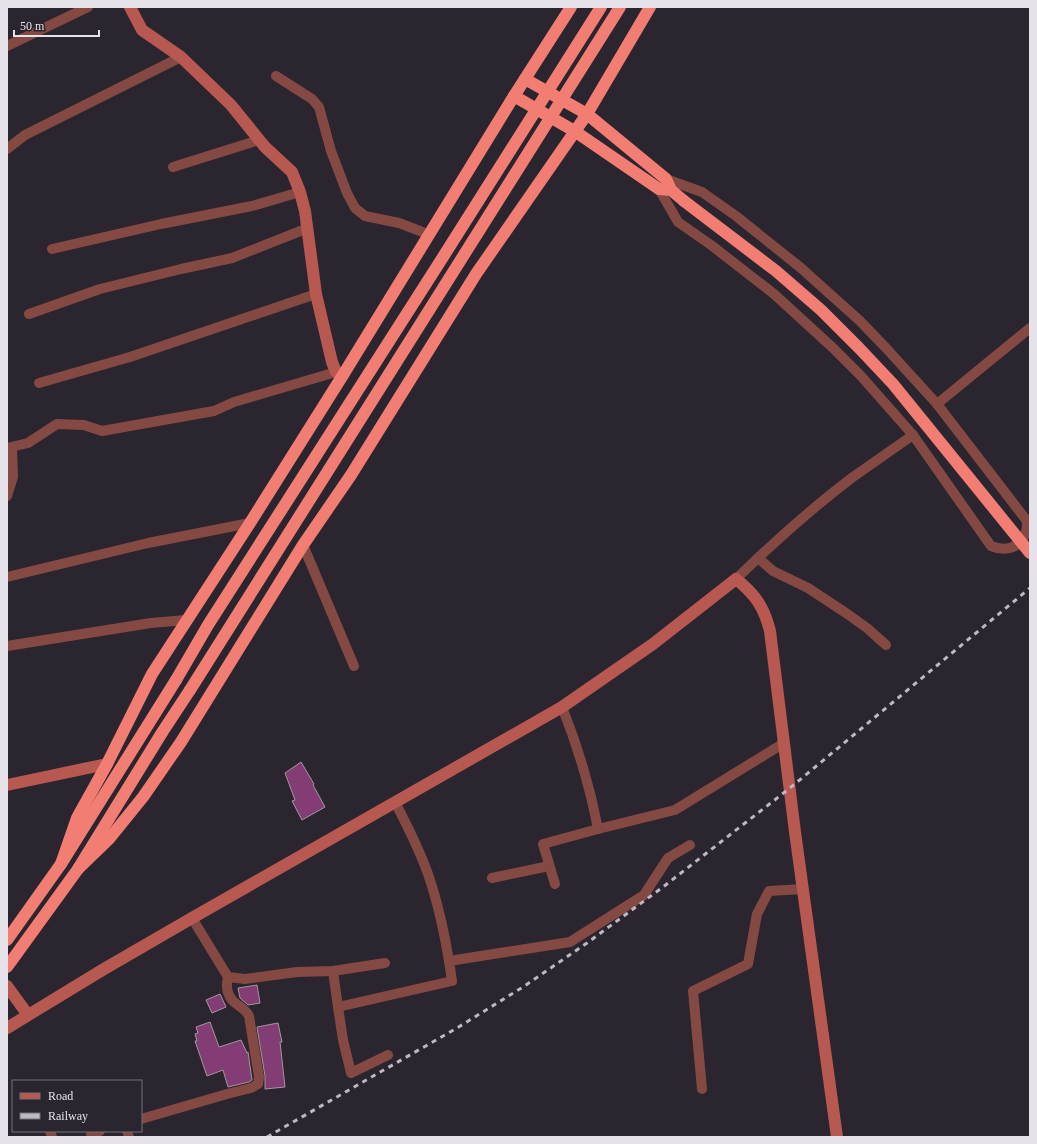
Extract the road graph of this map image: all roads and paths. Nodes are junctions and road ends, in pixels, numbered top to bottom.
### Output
1 (88, 7) edge
2 (130, 7) edge
3 (571, 7) edge
4 (601, 7) edge
5 (620, 7) edge
6 (650, 7) edge
7 (7, 46) edge
8 (181, 57) junction
9 (276, 76) dead end
10 (525, 79) junction
11 (514, 96) junction
12 (587, 114) junction
13 (576, 132) junction
14 (259, 140) junction
15 (7, 149) edge
16 (173, 167) dead end
17 (665, 186) junction
18 (300, 192) junction
19 (308, 228) junction
20 (429, 235) junction
21 (52, 249) dead end
22 (316, 294) junction
23 (29, 314) dead end
24 (1030, 328) edge
25 (339, 374) junction
26 (39, 383) dead end
27 (937, 404) junction
28 (913, 435) junction
29 (10, 447) edge
30 (7, 496) edge
31 (250, 523) junction
32 (303, 544) junction
33 (1030, 554) edge
34 (758, 558) junction
35 (7, 577) edge
36 (736, 579) junction
37 (186, 620) junction
38 (886, 645) dead end
39 (7, 646) edge
40 (354, 666) dead end
41 (562, 707) junction
42 (784, 743) junction
43 (107, 764) junction
44 (7, 785) edge
45 (395, 802) junction
46 (598, 829) junction
47 (690, 845) dead end
48 (61, 864) junction
49 (549, 866) junction
50 (78, 869) junction
51 (492, 878) dead end
52 (555, 884) dead end
53 (803, 890) junction
54 (192, 918) junction
55 (7, 940) edge
56 (449, 961) junction
57 (385, 964) dead end
58 (7, 967) edge
59 (333, 971) junction
60 (228, 977) junction
61 (7, 986) edge
62 (338, 1007) junction
63 (28, 1015) junction
64 (7, 1028) edge
65 (388, 1055) dead end
66 (702, 1089) dead end
67 (142, 1119) edge
68 (836, 1137) edge

1 - 7 street
2 - 8 street
3 - 10 highway
4 - 48 highway, bridge
5 - 50 highway, bridge
6 - 12 highway
8 - 14 street
8 - 15 street
9 - 20 street
10 - 11 highway
10 - 12 highway
11 - 13 highway
11 - 20 highway
12 - 13 highway
12 - 17 highway
13 - 17 highway
13 - 32 highway
14 - 16 street
14 - 18 street
17 - 27 street
17 - 28 street
17 - 33 highway, bridge
18 - 19 street
18 - 21 street
19 - 22 street
19 - 23 street
20 - 25 highway
22 - 25 street
22 - 26 street
24 - 27 street
25 - 29 street
25 - 31 highway
27 - 28 street
28 - 34 street
29 - 30 street
31 - 35 street
31 - 37 highway
32 - 40 street
32 - 50 highway
34 - 36 street
34 - 38 street
36 - 41 street
36 - 42 street
37 - 39 street
37 - 43 highway
41 - 45 street
41 - 46 street
42 - 46 street
42 - 53 street
43 - 44 street
43 - 48 highway
45 - 54 street
45 - 56 street
46 - 49 street
47 - 56 street
48 - 55 highway
49 - 51 street
49 - 52 street
50 - 58 highway
53 - 66 street
53 - 68 street
54 - 60 street
54 - 63 street
56 - 62 street
57 - 59 street
59 - 60 street
59 - 62 street
60 - 67 street
61 - 63 street
62 - 65 street
63 - 64 street

